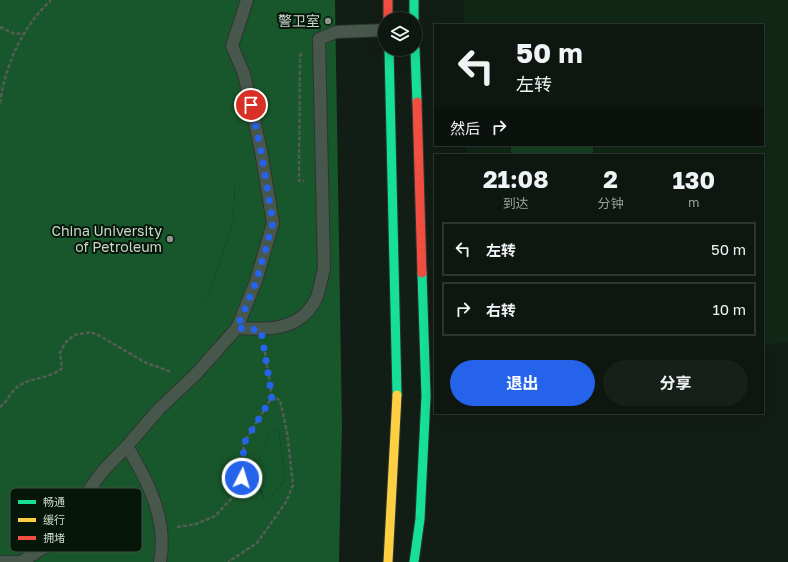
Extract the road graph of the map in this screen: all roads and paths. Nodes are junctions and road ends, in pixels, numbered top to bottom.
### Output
1 (51, 0) edge
2 (247, 0) edge
3 (388, 0) edge
4 (414, 0) edge
5 (388, 12) edge
6 (414, 12) edge
7 (0, 26) edge
8 (378, 30) edge
9 (25, 33) junction
10 (389, 56) edge
11 (415, 56) edge
12 (0, 103) edge
13 (237, 328) junction
14 (261, 330) junction
15 (195, 375) junction
16 (272, 397) junction
17 (0, 407) edge
18 (128, 446) junction
19 (91, 488) edge
20 (162, 530) junction
21 (37, 552) edge
22 (0, 562) edge
23 (160, 562) edge
24 (228, 562) edge
25 (388, 562) edge
26 (414, 562) edge

1 - 9 path
2 - 13 lane
3 - 5 main road
4 - 6 main road
7 - 9 path
8 - 14 lane
9 - 12 path
10 - 25 main road
11 - 26 main road
13 - 14 lane
13 - 15 lane
14 - 16 path
15 - 17 path
15 - 18 lane
16 - 20 path
16 - 24 path
18 - 19 lane
18 - 20 lane
20 - 23 lane
21 - 22 lane

